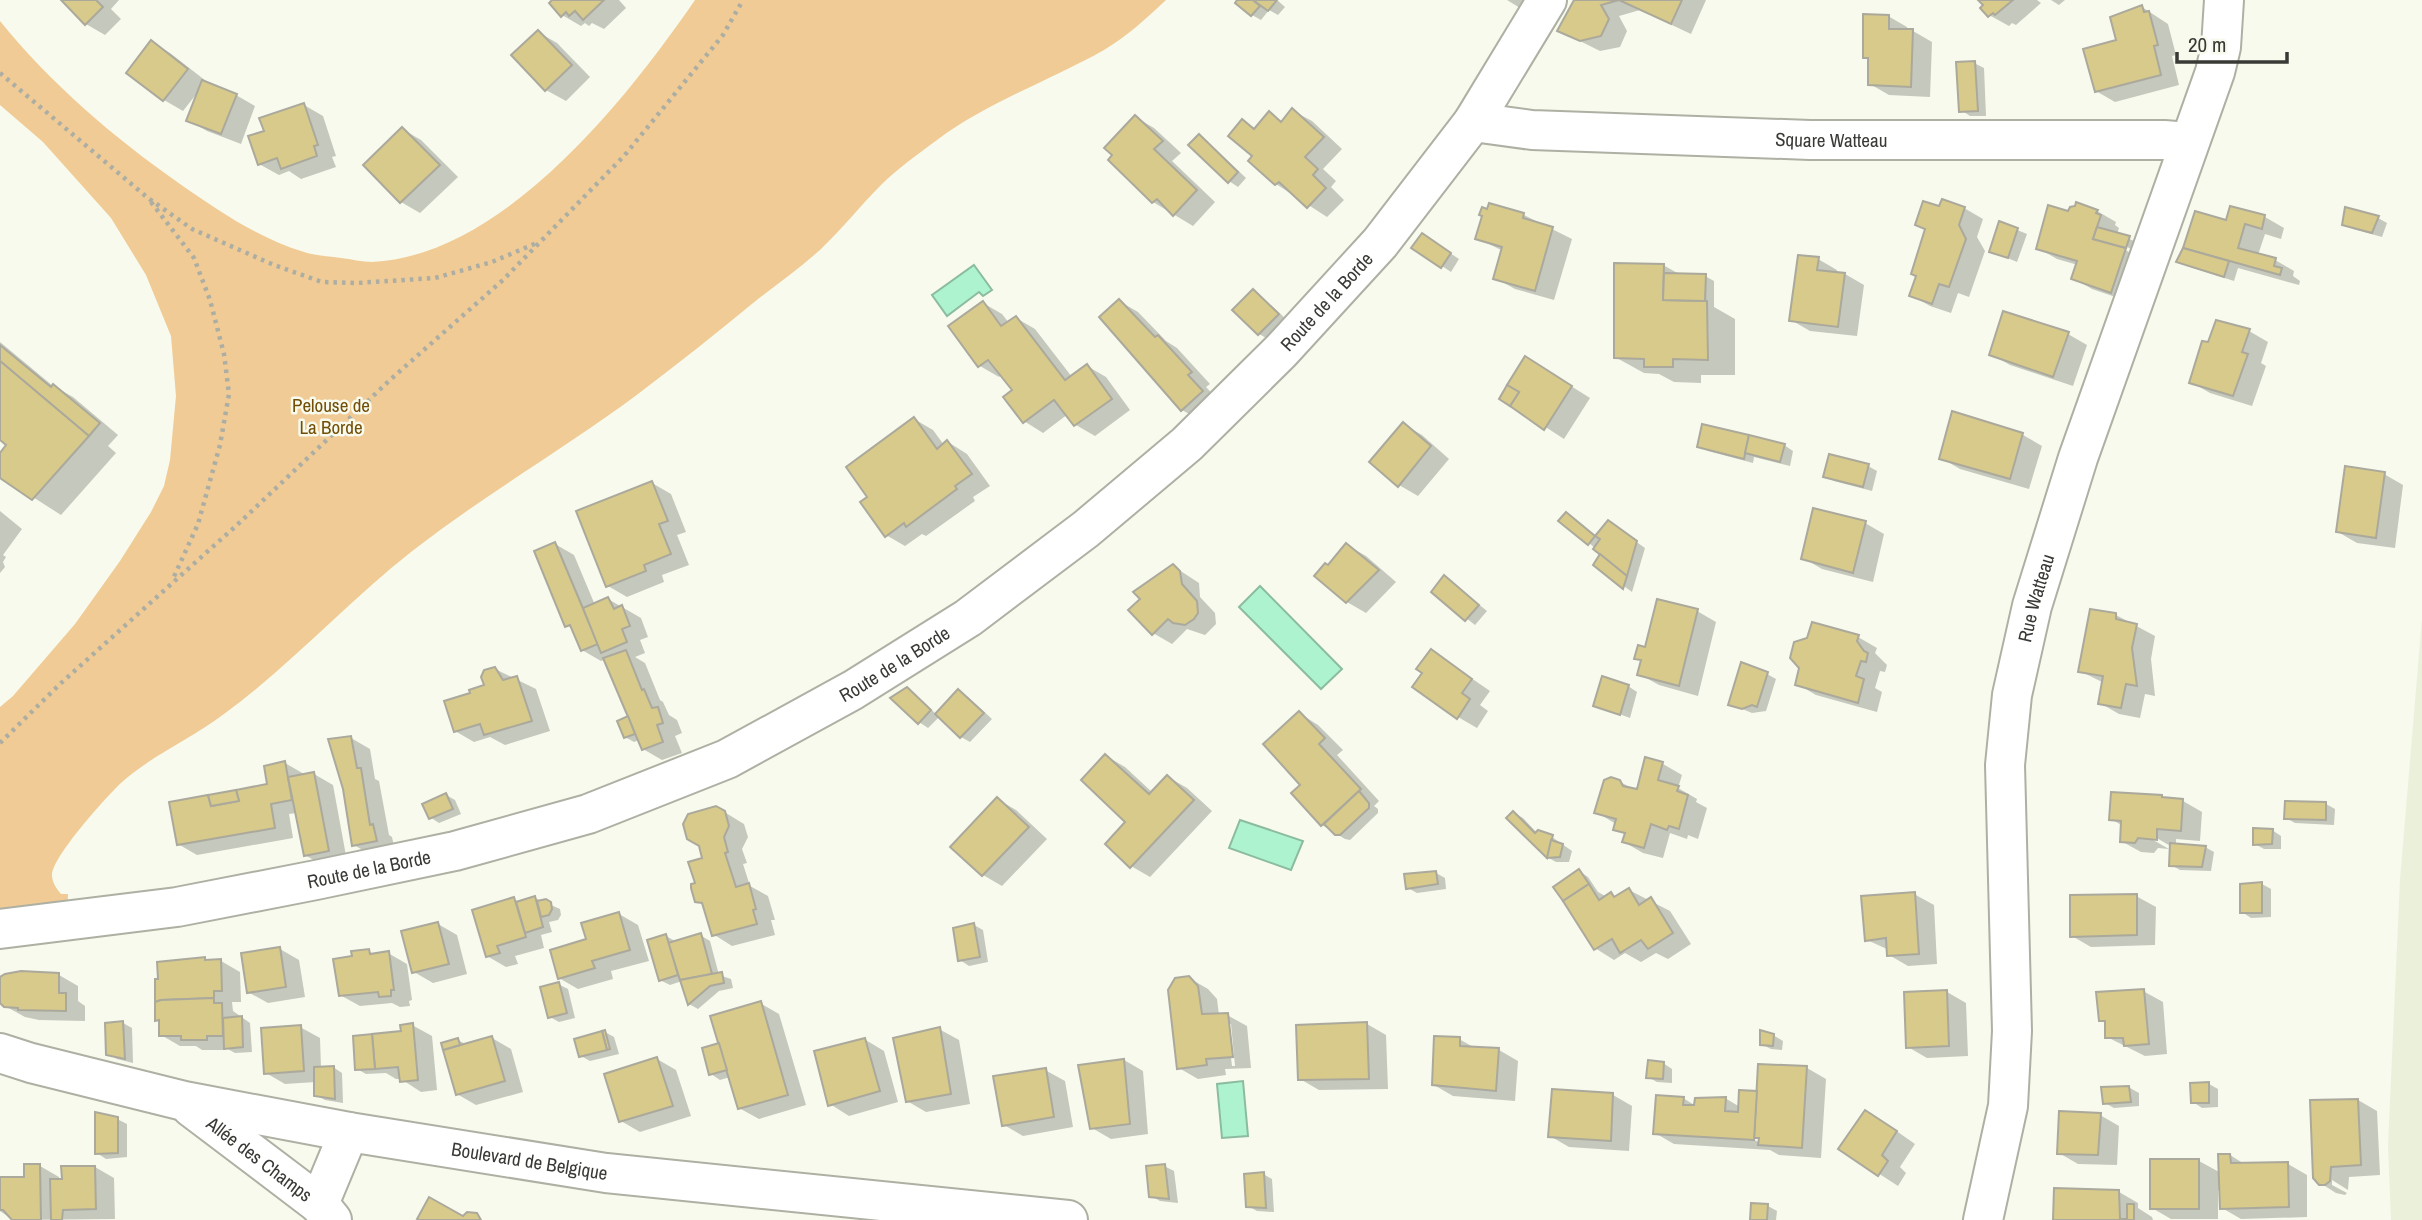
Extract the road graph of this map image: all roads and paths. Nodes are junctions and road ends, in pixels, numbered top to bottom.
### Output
1 (743, 0) edge
2 (1547, 0) edge
3 (2224, 0) edge
4 (0, 73) edge
5 (1473, 122) junction
6 (2188, 142) junction
7 (148, 198) junction
8 (542, 240) junction
9 (171, 584) junction
10 (0, 743) edge
11 (0, 929) edge
12 (0, 1053) edge
13 (184, 1101) junction
14 (349, 1132) junction
15 (325, 1212) edge
16 (1068, 1220) edge
17 (1983, 1220) edge

1 - 8 path
2 - 5 street, Route de la Borde
3 - 6 street, Rue Watteau
4 - 7 path
5 - 6 street, Square Watteau
5 - 11 street, Route de la Borde
6 - 17 street, Rue Watteau
7 - 8 path
7 - 9 path
8 - 9 path
9 - 10 path
12 - 13 street, Boulevard de Belgique
13 - 14 street, Boulevard de Belgique
13 - 15 street, Allée des Champs
14 - 15 street
14 - 16 street, Boulevard de Belgique

